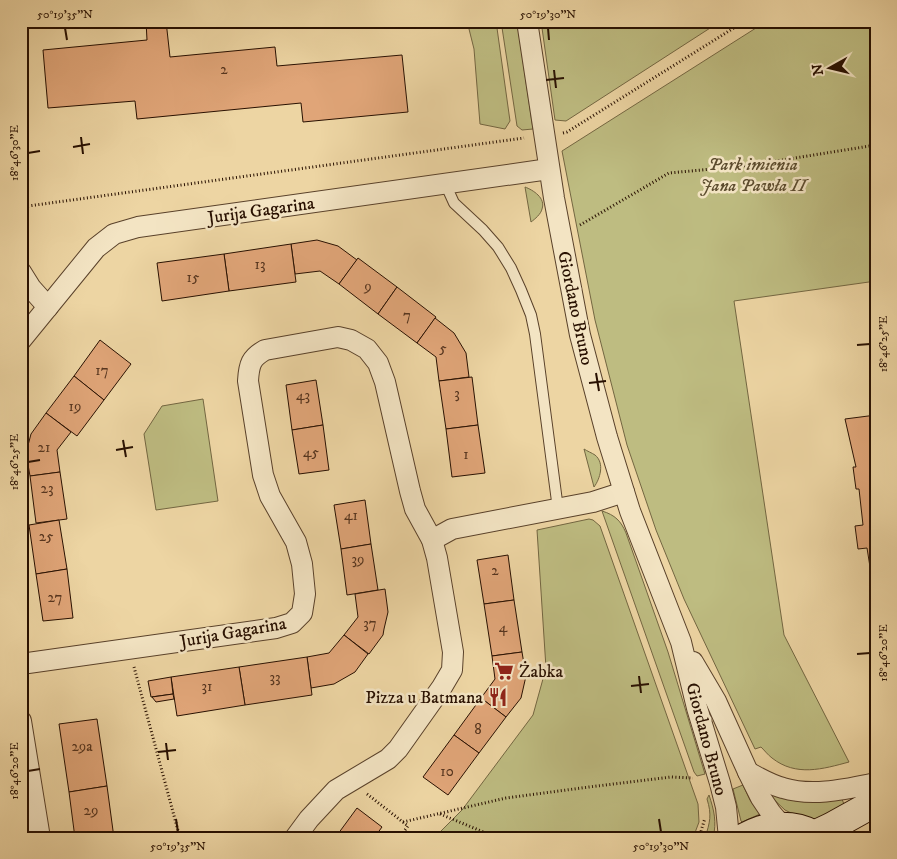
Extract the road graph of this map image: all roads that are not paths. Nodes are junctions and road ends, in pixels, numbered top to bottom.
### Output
1 (527, 21) edge
2 (549, 169) junction
3 (448, 184) junction
4 (21, 272) edge
5 (48, 307) junction
6 (21, 340) edge
7 (624, 492) junction
8 (558, 508) junction
9 (432, 540) junction
10 (681, 642) junction
11 (21, 664) edge
12 (21, 721) edge
13 (748, 772) junction
14 (876, 782) edge
15 (876, 802) edge
16 (782, 826) junction
17 (816, 836) edge
18 (40, 838) edge
19 (295, 838) edge
20 (729, 838) edge
21 (743, 838) edge

1 - 2 street, Giordano Bruno
2 - 3 street, Jurija Gagarina
2 - 7 street, Giordano Bruno
3 - 5 street, Jurija Gagarina
3 - 8 lane
4 - 5 street
5 - 6 street, Jurija Gagarina
7 - 8 street
7 - 10 street, Giordano Bruno
8 - 9 street
9 - 11 street, Jurija Gagarina
9 - 19 street
10 - 13 street, Giordano Bruno
10 - 20 street, Giordano Bruno
12 - 18 street
13 - 14 street, Giordano Bruno
13 - 16 street, Giordano Bruno
15 - 17 main road
16 - 17 main road
16 - 21 main road

